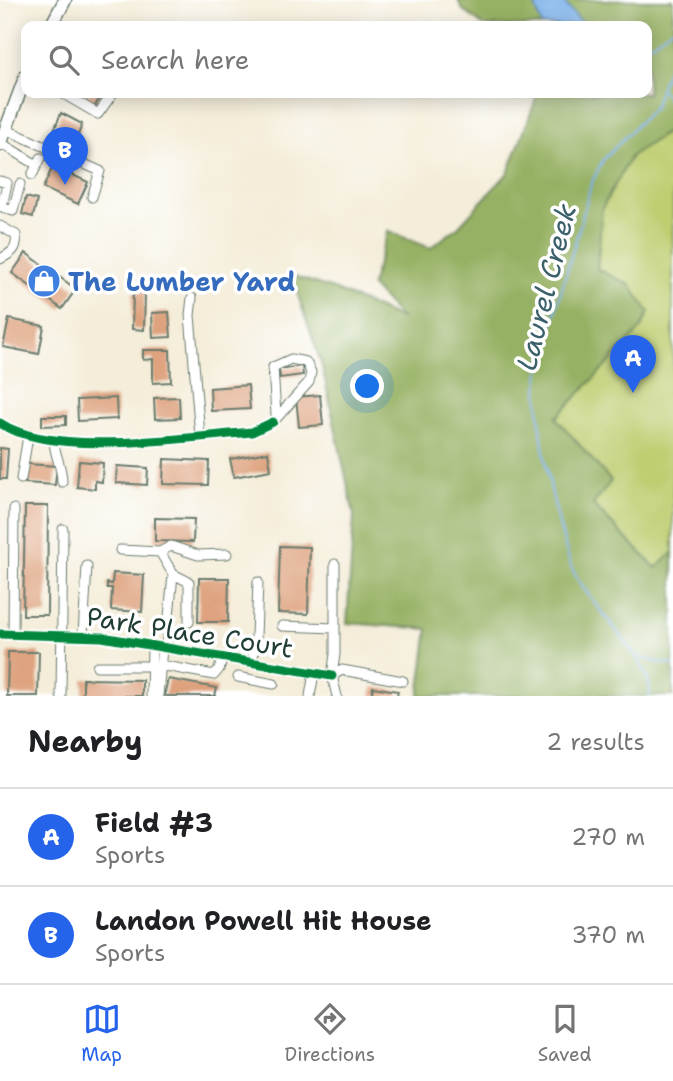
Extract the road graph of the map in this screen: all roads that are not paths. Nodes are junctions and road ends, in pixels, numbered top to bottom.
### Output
1 (65, 0) edge
2 (54, 21) edge
3 (21, 86) edge
4 (71, 98) edge
5 (109, 98) edge
6 (4, 124) edge
7 (0, 144) edge
8 (32, 175) dead end
9 (0, 181) edge
10 (20, 184) dead end
11 (92, 197) dead end
12 (1, 206) edge
13 (0, 226) edge
14 (0, 258) edge
15 (192, 298) dead end
16 (274, 419) junction
17 (1, 426) edge
18 (28, 436) junction
19 (200, 436) junction
20 (54, 440) junction
21 (22, 479) dead end
22 (62, 482) dead end
23 (13, 509) dead end
24 (63, 529) dead end
25 (120, 550) dead end
26 (160, 552) junction
27 (228, 554) dead end
28 (335, 565) dead end
29 (87, 566) dead end
30 (173, 574) junction
31 (258, 582) dead end
32 (189, 622) dead end
33 (282, 626) dead end
34 (335, 628) junction
35 (0, 634) edge
36 (13, 634) junction
37 (63, 634) junction
38 (83, 635) junction
39 (160, 648) junction
40 (223, 658) junction
41 (252, 663) junction
42 (265, 665) junction
43 (97, 666) dead end
44 (155, 666) junction
45 (314, 673) junction
46 (332, 676) junction
47 (239, 677) dead end
48 (262, 681) junction
49 (403, 681) dead end
50 (274, 684) dead end
51 (61, 696) edge
52 (150, 696) edge
53 (158, 696) edge
54 (310, 696) edge
55 (337, 696) edge

1 - 2 main road
3 - 6 main road
4 - 5 street
6 - 7 main road
6 - 11 street
7 - 8 street
9 - 12 street
10 - 12 street
13 - 14 street
15 - 19 street
16 - 16 street
16 - 19 street
17 - 18 street
18 - 20 street
18 - 21 street
19 - 20 street
20 - 22 street
23 - 36 street
24 - 37 street
25 - 26 street
26 - 27 street
26 - 30 street
28 - 34 street
29 - 38 street
30 - 32 street
30 - 39 street
31 - 41 street
33 - 34 street
34 - 46 street
35 - 36 street, Park Place Court
36 - 37 street, Park Place Court
37 - 38 street, Park Place Court
37 - 51 street
38 - 39 street, Park Place Court
39 - 40 street, Park Place Court
39 - 44 street
40 - 41 street, Park Place Court
40 - 44 street
41 - 42 street, Park Place Court
42 - 45 street, Park Place Court
42 - 48 street
43 - 44 street
44 - 52 street
44 - 53 street
45 - 46 street, Park Place Court
45 - 54 street
46 - 49 street, Park Place Court
46 - 55 street
47 - 48 street
48 - 50 street

